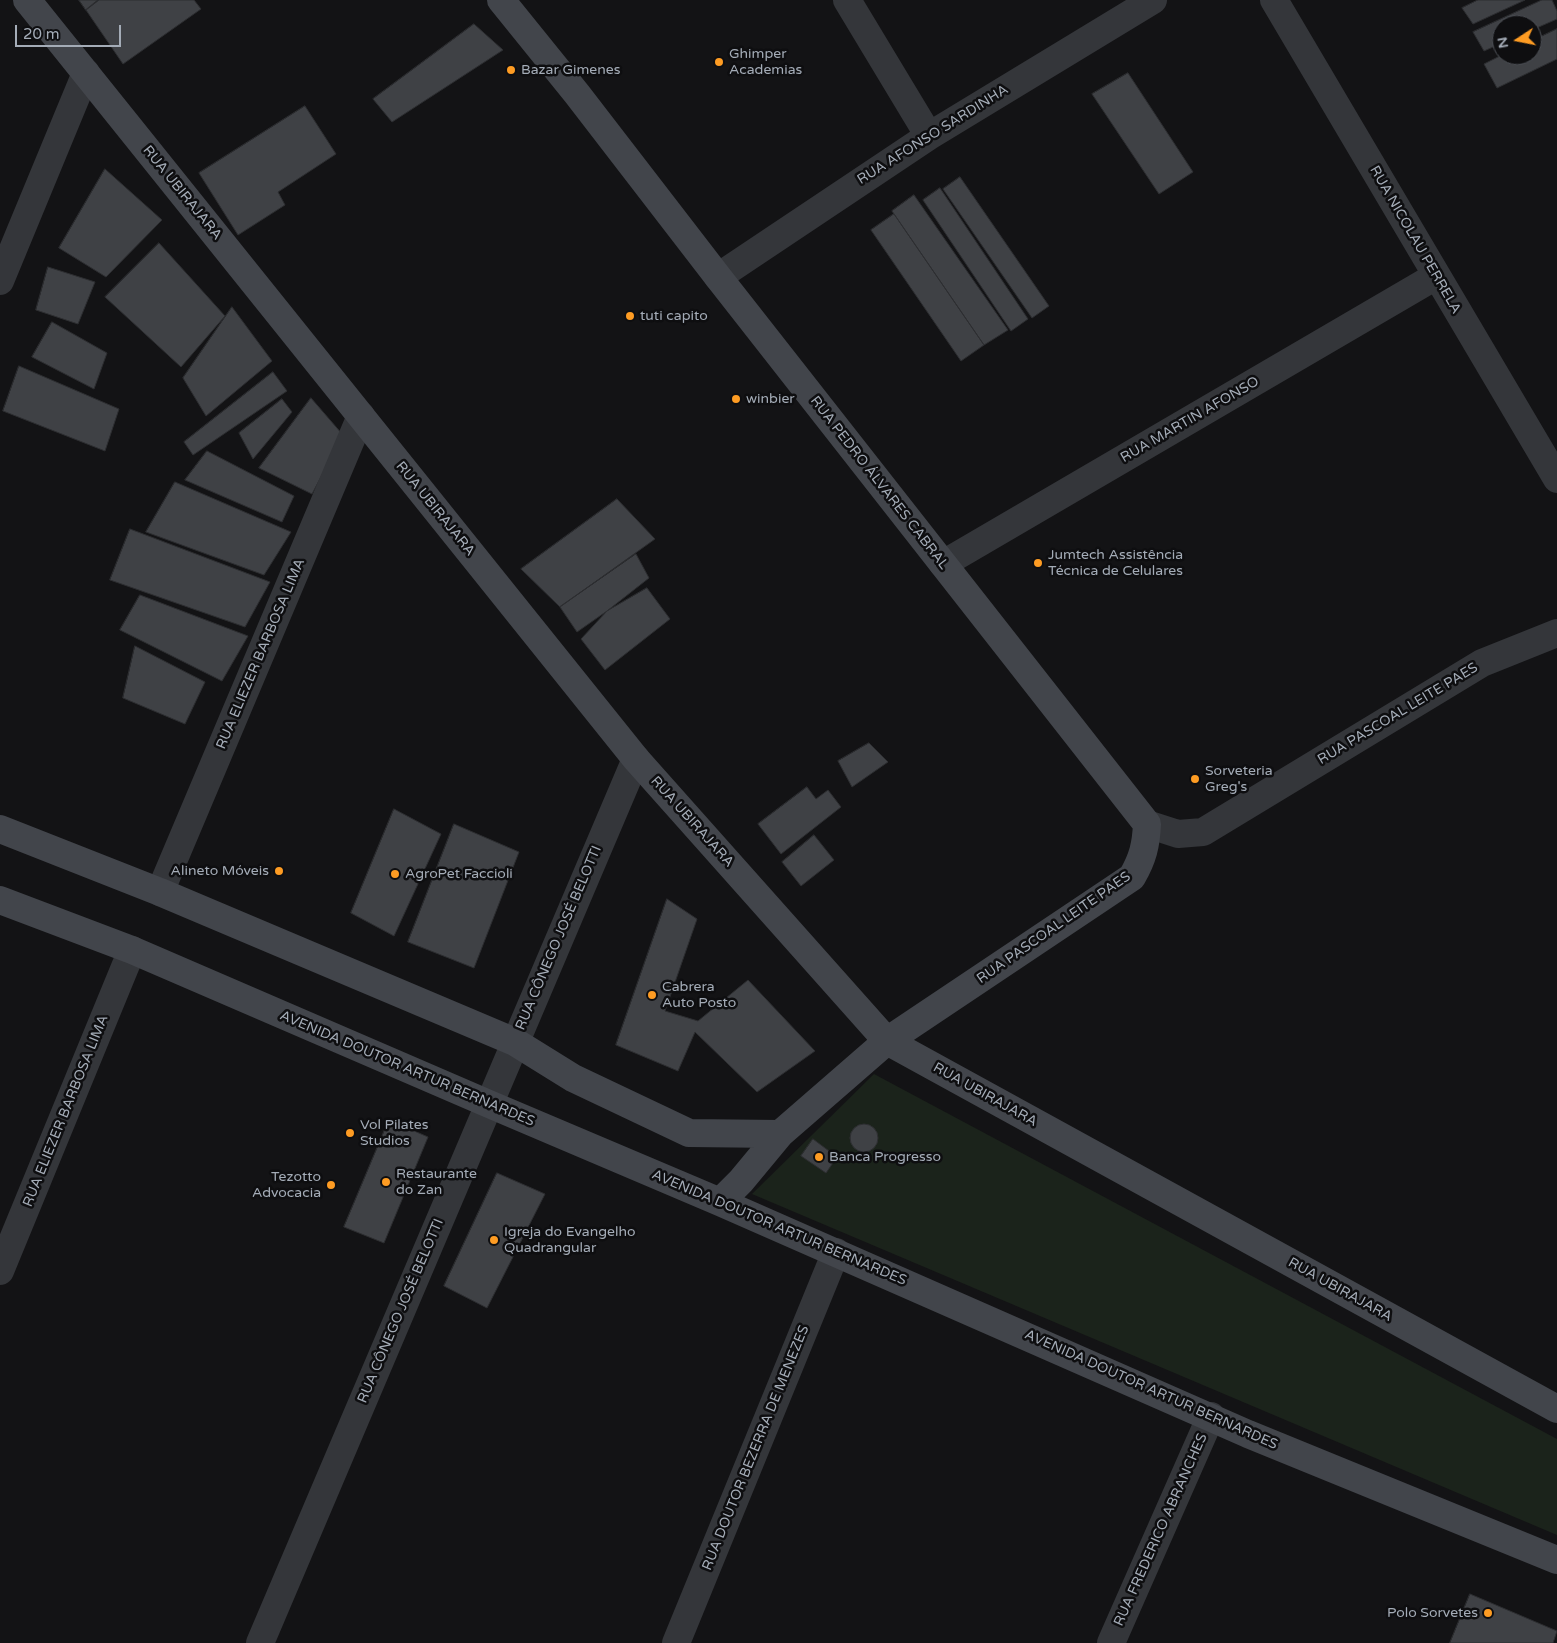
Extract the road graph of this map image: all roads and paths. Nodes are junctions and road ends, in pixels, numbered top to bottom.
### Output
1 (27, 0) edge
2 (501, 0) edge
3 (847, 0) edge
4 (1153, 0) edge
5 (1274, 0) edge
6 (86, 73) junction
7 (929, 136) junction
8 (1436, 276) junction
9 (718, 277) junction
10 (0, 281) edge
11 (361, 416) junction
12 (1557, 479) edge
13 (944, 564) junction
14 (1557, 633) edge
15 (636, 759) junction
16 (1147, 824) junction
17 (0, 829) edge
18 (160, 892) junction
19 (0, 900) edge
20 (132, 950) junction
21 (888, 1041) junction
22 (515, 1042) junction
23 (489, 1104) junction
24 (780, 1134) junction
25 (720, 1202) junction
26 (836, 1252) junction
27 (0, 1272) edge
28 (1557, 1408) edge
29 (1211, 1416) junction
30 (1557, 1560) edge
31 (260, 1643) edge
32 (676, 1643) edge
33 (1111, 1643) edge

1 - 6 main road, RUA UBIRAJARA
2 - 9 main road, RUA PEDRO ÁLVARES CABRAL
3 - 7 street
4 - 7 street, RUA AFONSO SARDINHA
5 - 8 street, RUA NICOLAU PERRELA
6 - 10 street
6 - 11 main road, RUA UBIRAJARA
7 - 9 street, RUA AFONSO SARDINHA
8 - 12 street, RUA NICOLAU PERRELA
8 - 13 street, RUA MARTIN AFONSO
9 - 13 main road, RUA PEDRO ÁLVARES CABRAL
11 - 15 main road, RUA UBIRAJARA
11 - 18 street, RUA ELIEZER BARBOSA LIMA
13 - 16 main road, RUA PEDRO ÁLVARES CABRAL
14 - 16 street, RUA PASCOAL LEITE PAES
15 - 21 main road, RUA UBIRAJARA
15 - 22 street, RUA CÔNEGO JOSÉ BELOTTI
16 - 21 main road, RUA PASCOAL LEITE PAES
17 - 18 main road
18 - 22 main road
19 - 20 main road, AVENIDA DOUTOR ARTUR BERNARDES
20 - 23 main road, AVENIDA DOUTOR ARTUR BERNARDES
20 - 27 street, RUA ELIEZER BARBOSA LIMA
21 - 24 main road, RUA PASCOAL LEITE PAES
21 - 28 main road, RUA UBIRAJARA
22 - 23 street, RUA CÔNEGO JOSÉ BELOTTI
22 - 24 main road
23 - 25 main road, AVENIDA DOUTOR ARTUR BERNARDES
23 - 31 street, RUA CÔNEGO JOSÉ BELOTTI
24 - 25 main road, RUA PASCOAL LEITE PAES
25 - 26 main road, AVENIDA DOUTOR ARTUR BERNARDES
26 - 29 main road, AVENIDA DOUTOR ARTUR BERNARDES
26 - 32 street, RUA DOUTOR BEZERRA DE MENEZES
29 - 30 main road, AVENIDA DOUTOR ARTUR BERNARDES
29 - 33 street, RUA FREDERICO ABRANCHES

